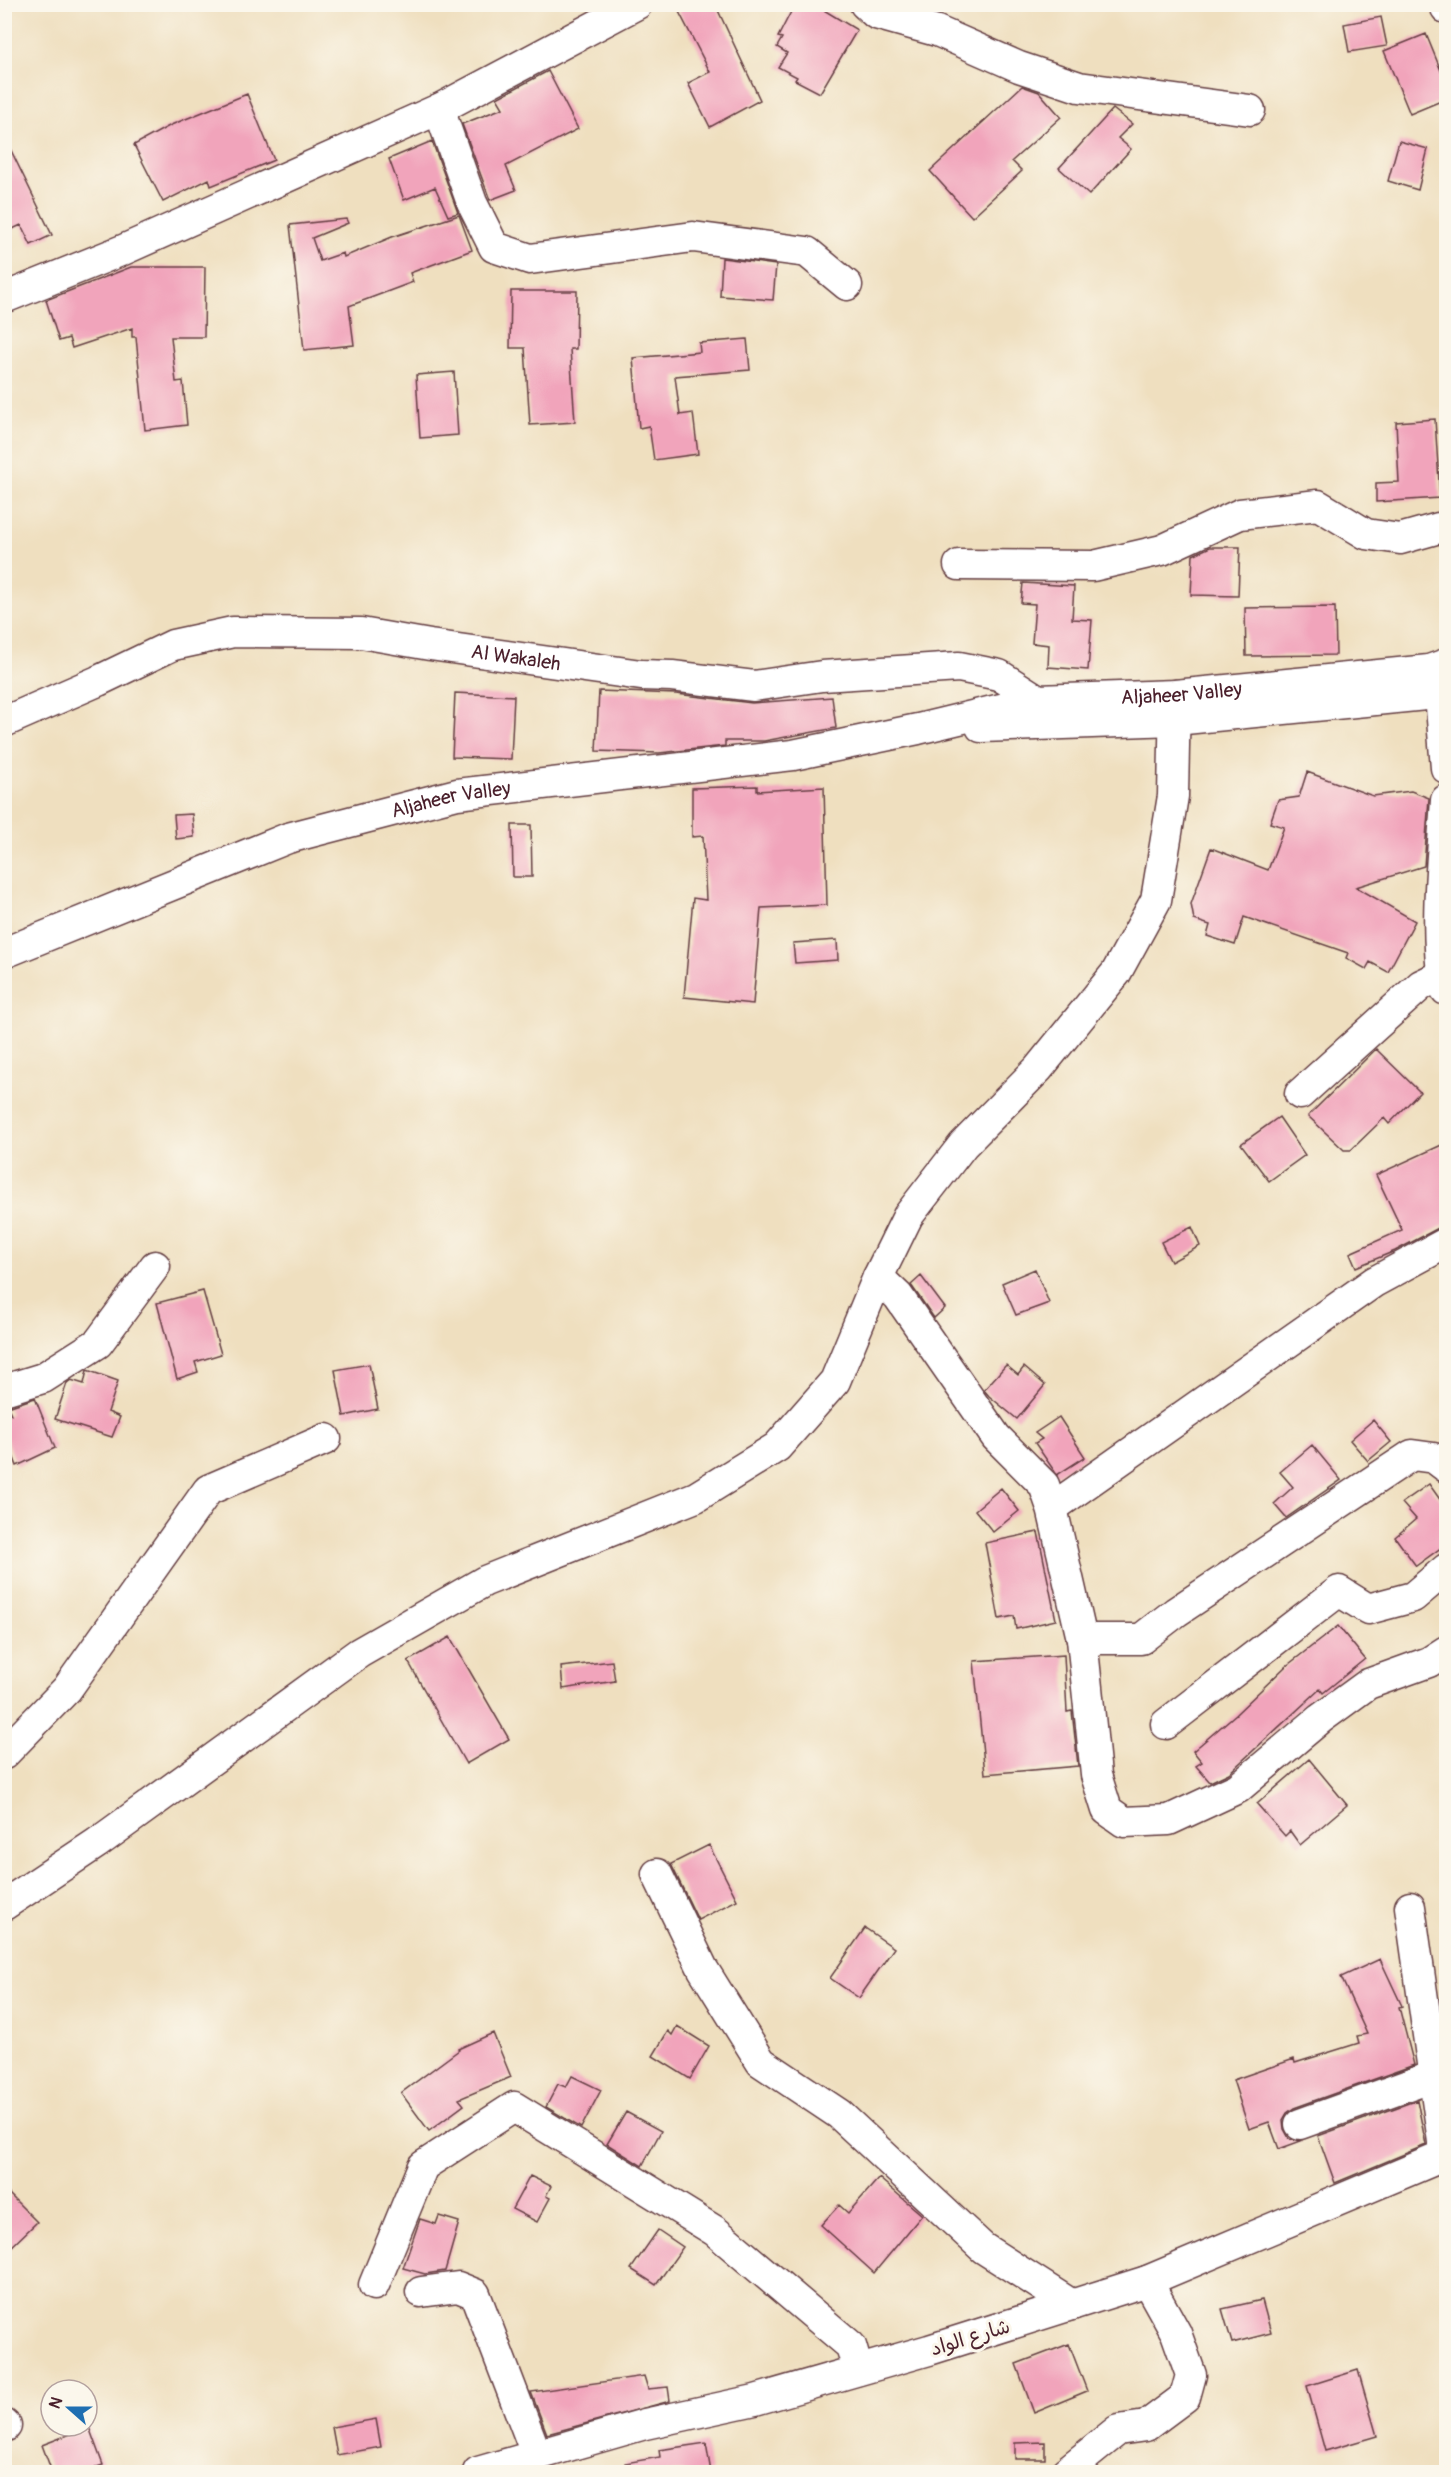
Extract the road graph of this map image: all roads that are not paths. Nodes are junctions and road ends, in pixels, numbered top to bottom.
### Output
1 (637, 4) edge
2 (865, 4) edge
3 (439, 109) junction
4 (1250, 110) dead end
5 (847, 285) dead end
6 (4, 298) edge
7 (1446, 526) edge
8 (959, 565) dead end
9 (1440, 680) edge
10 (1038, 700) junction
11 (1175, 708) junction
12 (4, 722) edge
13 (918, 729) junction
14 (1446, 768) edge
15 (1446, 800) edge
16 (1442, 925) edge
17 (4, 953) edge
18 (1444, 982) edge
19 (1300, 1094) dead end
20 (1446, 1243) edge
21 (155, 1266) dead end
22 (878, 1277) junction
23 (4, 1390) edge
24 (326, 1438) dead end
25 (1446, 1467) edge
26 (1052, 1508) junction
27 (1446, 1569) edge
28 (1082, 1639) junction
29 (1446, 1651) edge
30 (1166, 1724) dead end
31 (4, 1754) edge
32 (657, 1874) dead end
33 (4, 1905) edge
34 (1410, 1907) dead end
35 (1433, 2076) junction
36 (1300, 2124) dead end
37 (1446, 2156) edge
38 (1148, 2281) junction
39 (374, 2285) dead end
40 (421, 2292) dead end
41 (1072, 2305) junction
42 (858, 2370) junction
43 (537, 2456) junction
44 (478, 2472) edge
45 (1066, 2472) edge

1 - 3 street
2 - 4 street
3 - 5 street
3 - 6 street
7 - 8 street
9 - 11 street, Aljaheer Valley
9 - 14 street
10 - 11 street, Aljaheer Valley
10 - 12 street, Al Wakaleh
10 - 13 street, Aljaheer Valley
11 - 13 street, Aljaheer Valley
11 - 22 street
13 - 17 street, Aljaheer Valley
15 - 16 street
16 - 18 street
18 - 19 street
20 - 26 street
21 - 23 street
22 - 26 street
22 - 33 street
24 - 31 street
25 - 28 street
26 - 28 street
27 - 30 street
28 - 29 street
32 - 41 street
34 - 35 street
35 - 36 street
35 - 37 street
37 - 38 street, شارع الواد
38 - 41 street, شارع الواد
38 - 45 street
39 - 42 street
40 - 43 street
41 - 42 street, شارع الواد
42 - 43 street, شارع الواد
43 - 44 street, شارع الواد

